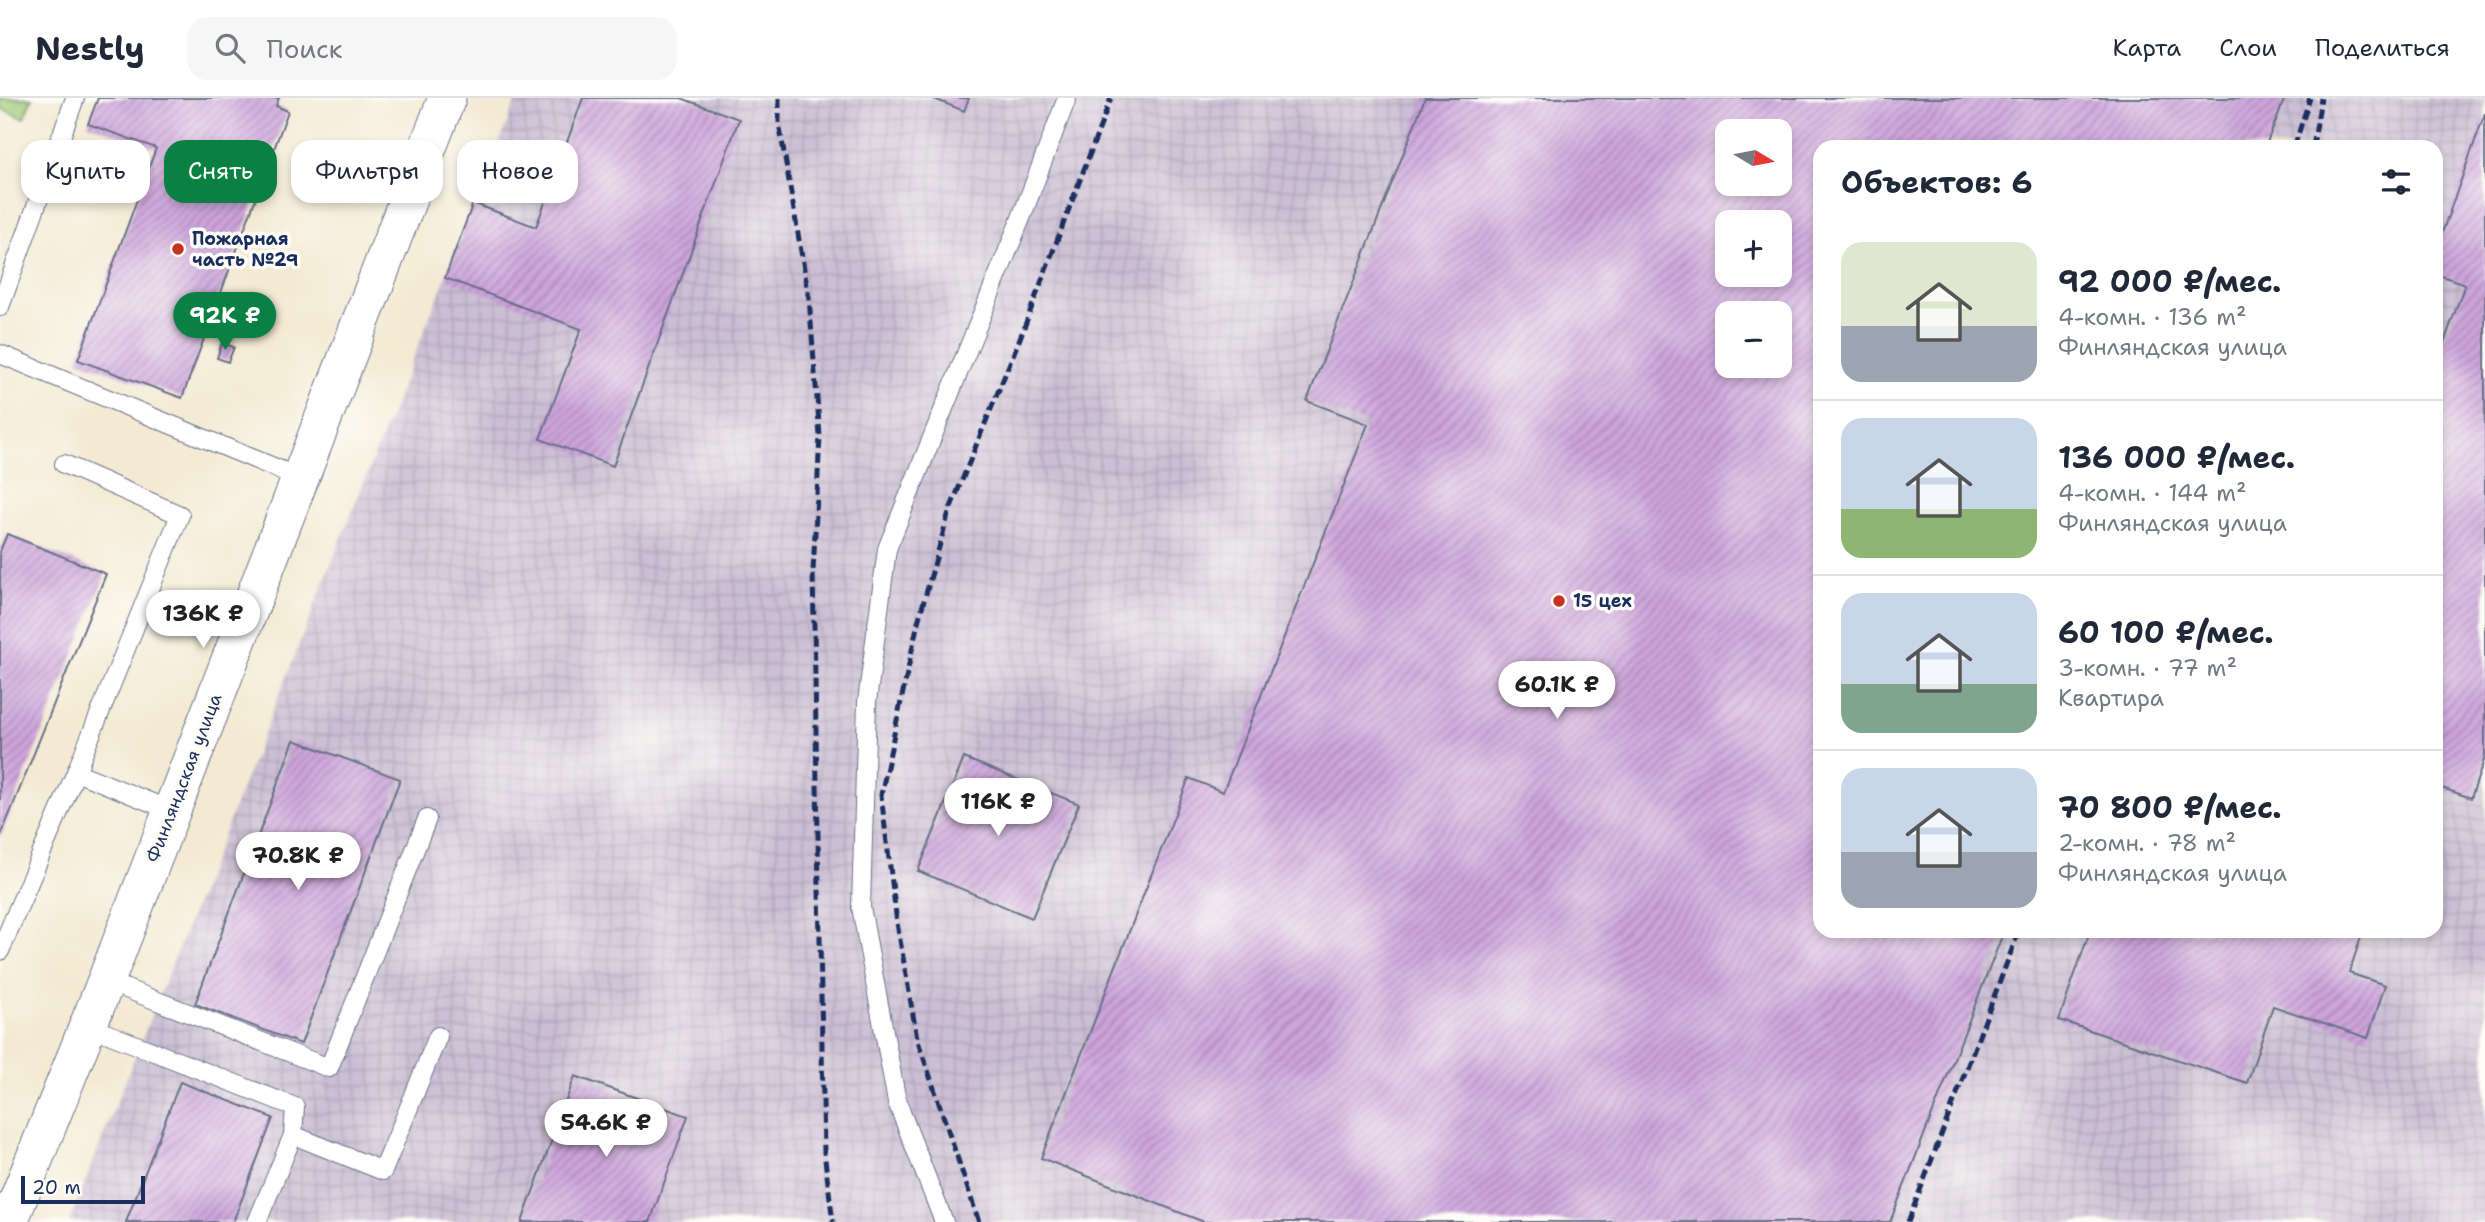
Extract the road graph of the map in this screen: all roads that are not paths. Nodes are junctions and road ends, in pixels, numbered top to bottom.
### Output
1 (75, 98) edge
2 (447, 98) edge
3 (1067, 98) edge
4 (0, 307) edge
5 (0, 354) edge
6 (64, 464) dead end
7 (300, 478) junction
8 (76, 772) junction
9 (172, 811) junction
10 (427, 819) dead end
11 (0, 951) edge
12 (106, 981) junction
13 (88, 1026) junction
14 (438, 1036) dead end
15 (293, 1135) junction
16 (9, 1222) edge
17 (257, 1222) edge
18 (944, 1222) edge

1 - 4 lane
2 - 7 street, Финляндская улица
3 - 18 lane
5 - 7 lane
6 - 8 lane
7 - 9 street, Финляндская улица
8 - 9 lane
8 - 11 lane
9 - 12 street, Финляндская улица
10 - 12 lane
12 - 13 street, Финляндская улица
13 - 15 lane
13 - 16 street, Финляндская улица
14 - 15 lane
15 - 17 lane

